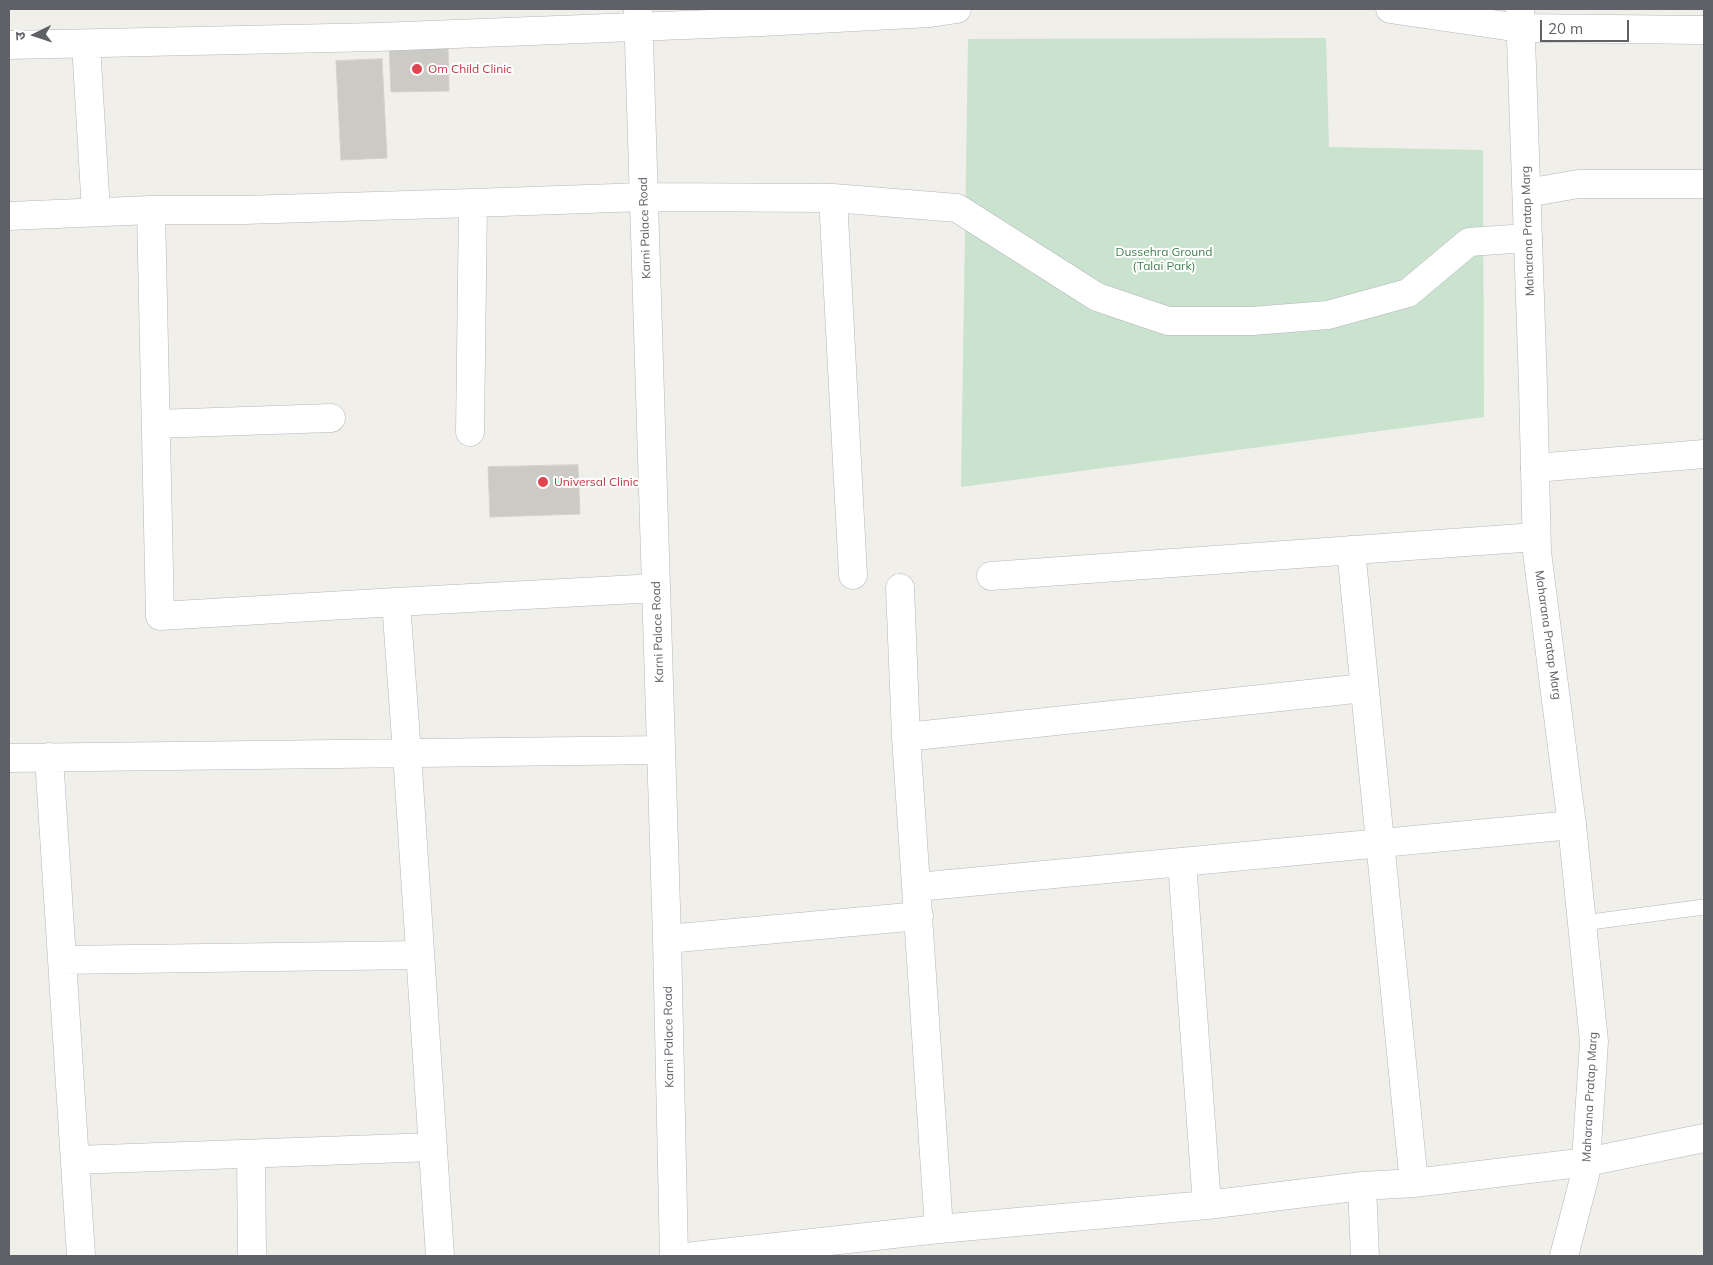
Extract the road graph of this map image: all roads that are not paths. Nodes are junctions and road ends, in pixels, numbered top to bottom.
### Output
1 (958, 9) edge
2 (1390, 9) edge
3 (930, 11) edge
4 (639, 18) edge
5 (1520, 18) edge
6 (1704, 30) edge
7 (86, 44) junction
8 (9, 45) edge
9 (1704, 184) edge
10 (1527, 193) junction
11 (644, 197) junction
12 (832, 198) junction
13 (472, 203) junction
14 (151, 210) junction
15 (96, 212) junction
16 (9, 216) edge
17 (1528, 238) junction
18 (331, 418) dead end
19 (156, 424) junction
20 (470, 432) dead end
21 (1704, 454) edge
22 (1535, 468) junction
23 (1536, 537) junction
24 (1351, 550) junction
25 (854, 576) dead end
26 (991, 576) dead end
27 (656, 588) junction
28 (900, 588) dead end
29 (396, 602) junction
30 (1364, 688) junction
31 (906, 737) junction
32 (661, 750) junction
33 (407, 753) junction
34 (49, 757) junction
35 (9, 758) edge
36 (1572, 825) junction
37 (1380, 843) junction
38 (1182, 862) junction
39 (917, 887) junction
40 (1704, 907) edge
41 (919, 916) junction
42 (1583, 923) junction
43 (667, 939) junction
44 (420, 955) junction
45 (62, 960) junction
46 (1704, 1138) edge
47 (433, 1147) junction
48 (251, 1154) junction
49 (75, 1160) junction
50 (1587, 1162) junction
51 (1414, 1183) junction
52 (1362, 1186) junction
53 (1207, 1205) junction
54 (939, 1229) junction
55 (81, 1256) edge
56 (252, 1256) edge
57 (440, 1256) edge
58 (674, 1256) edge
59 (694, 1256) edge
60 (1365, 1256) edge
61 (1564, 1256) edge

1 - 3 street
2 - 5 street
3 - 4 street
4 - 7 street
4 - 11 street, Karni Palace Road
5 - 6 street
5 - 10 street, Maharana Pratap Marg
7 - 8 street
7 - 15 street
9 - 10 street
10 - 17 street, Maharana Pratap Marg
11 - 12 street
11 - 13 street
11 - 27 street, Karni Palace Road
12 - 17 street
12 - 25 street
13 - 14 street
13 - 20 street
14 - 15 street
14 - 19 street
15 - 16 street
17 - 22 street, Maharana Pratap Marg
18 - 19 street
19 - 29 street
21 - 22 street
22 - 23 street, Maharana Pratap Marg
23 - 24 street
23 - 36 street, Maharana Pratap Marg
24 - 26 street
24 - 30 street
27 - 29 street
27 - 32 street, Karni Palace Road
28 - 31 street
29 - 33 street
30 - 31 street
30 - 37 street
31 - 39 street
32 - 33 street
32 - 43 street, Karni Palace Road
33 - 34 street
33 - 44 street
34 - 35 street
34 - 45 street
36 - 37 street
36 - 42 street, Maharana Pratap Marg
37 - 38 street
37 - 51 street
38 - 39 street
38 - 53 street
39 - 41 street
40 - 42 lane
41 - 43 street
41 - 54 street
42 - 50 street, Maharana Pratap Marg
43 - 58 street, Karni Palace Road
44 - 45 street
44 - 47 street
45 - 49 street
46 - 50 street
47 - 48 street
47 - 57 street
48 - 49 street
48 - 56 street
49 - 55 street
50 - 51 street
50 - 61 street, Maharana Pratap Marg
51 - 52 street
52 - 53 street
52 - 60 street
53 - 54 street
54 - 59 street

